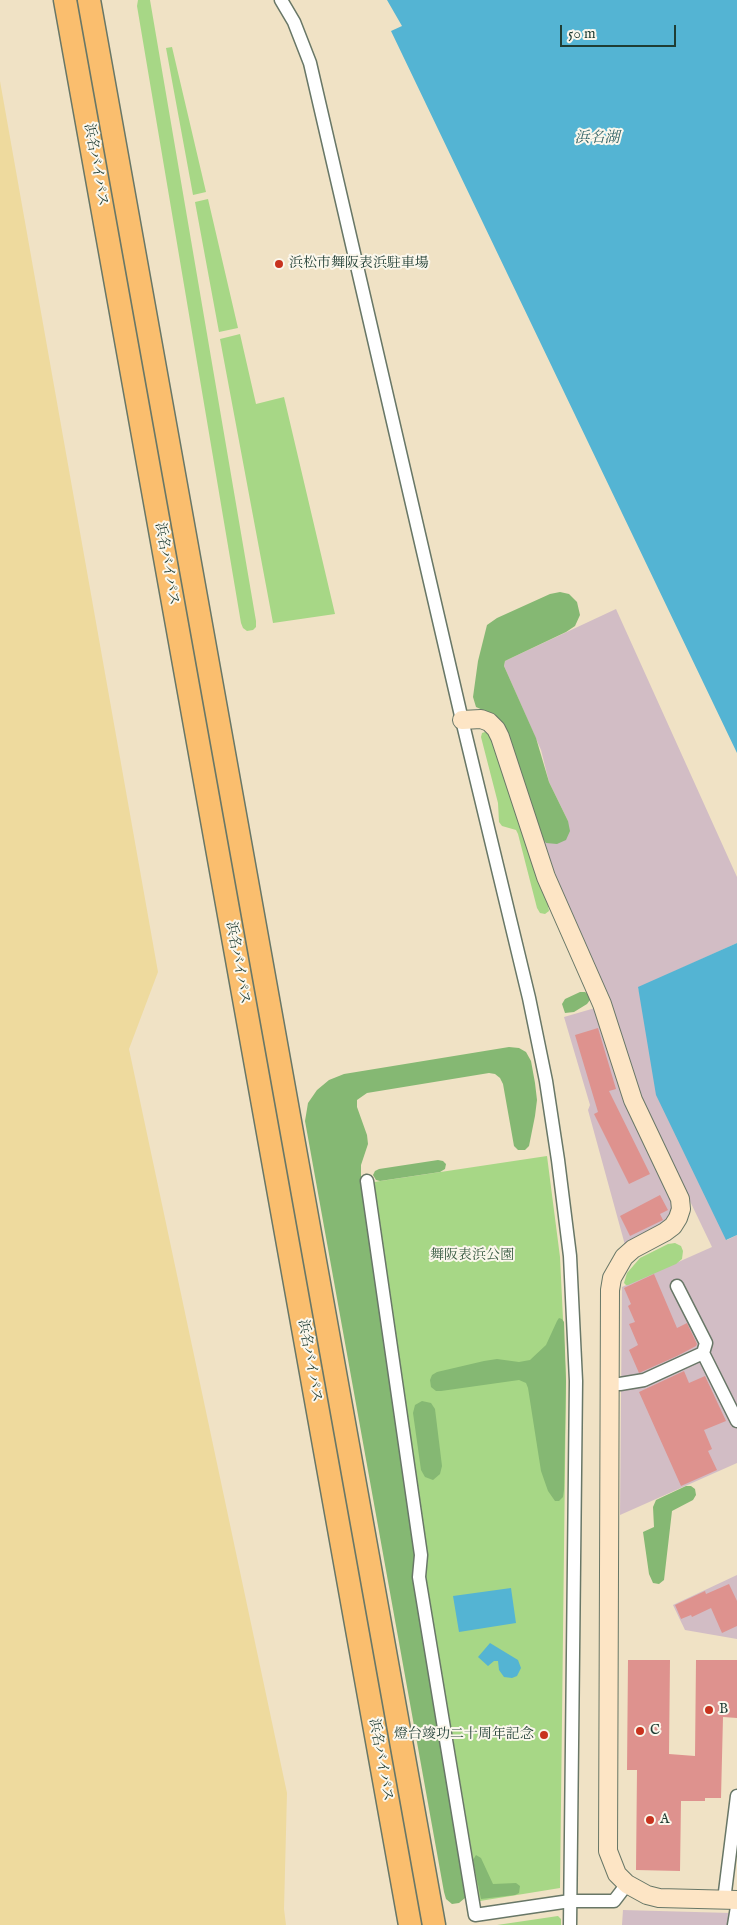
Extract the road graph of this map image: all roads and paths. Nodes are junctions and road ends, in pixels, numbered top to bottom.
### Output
1 (65, 0) edge
2 (89, 0) edge
3 (281, 0) edge
4 (462, 720) junction
5 (367, 1181) dead end
6 (677, 1286) dead end
7 (703, 1353) junction
8 (610, 1384) junction
9 (737, 1421) edge
10 (737, 1796) edge
11 (627, 1884) junction
12 (570, 1901) junction
13 (733, 1902) edge
14 (410, 1925) edge
15 (434, 1925) edge
16 (570, 1925) edge
17 (734, 1925) edge

1 - 14 highway, 浜名バイパス
2 - 15 highway, 浜名バイパス
3 - 4 street
4 - 8 street
4 - 12 street
5 - 12 street
6 - 7 street
7 - 8 street
7 - 9 street
8 - 11 street
10 - 13 street
11 - 12 street
11 - 13 street
12 - 16 street
13 - 17 street

